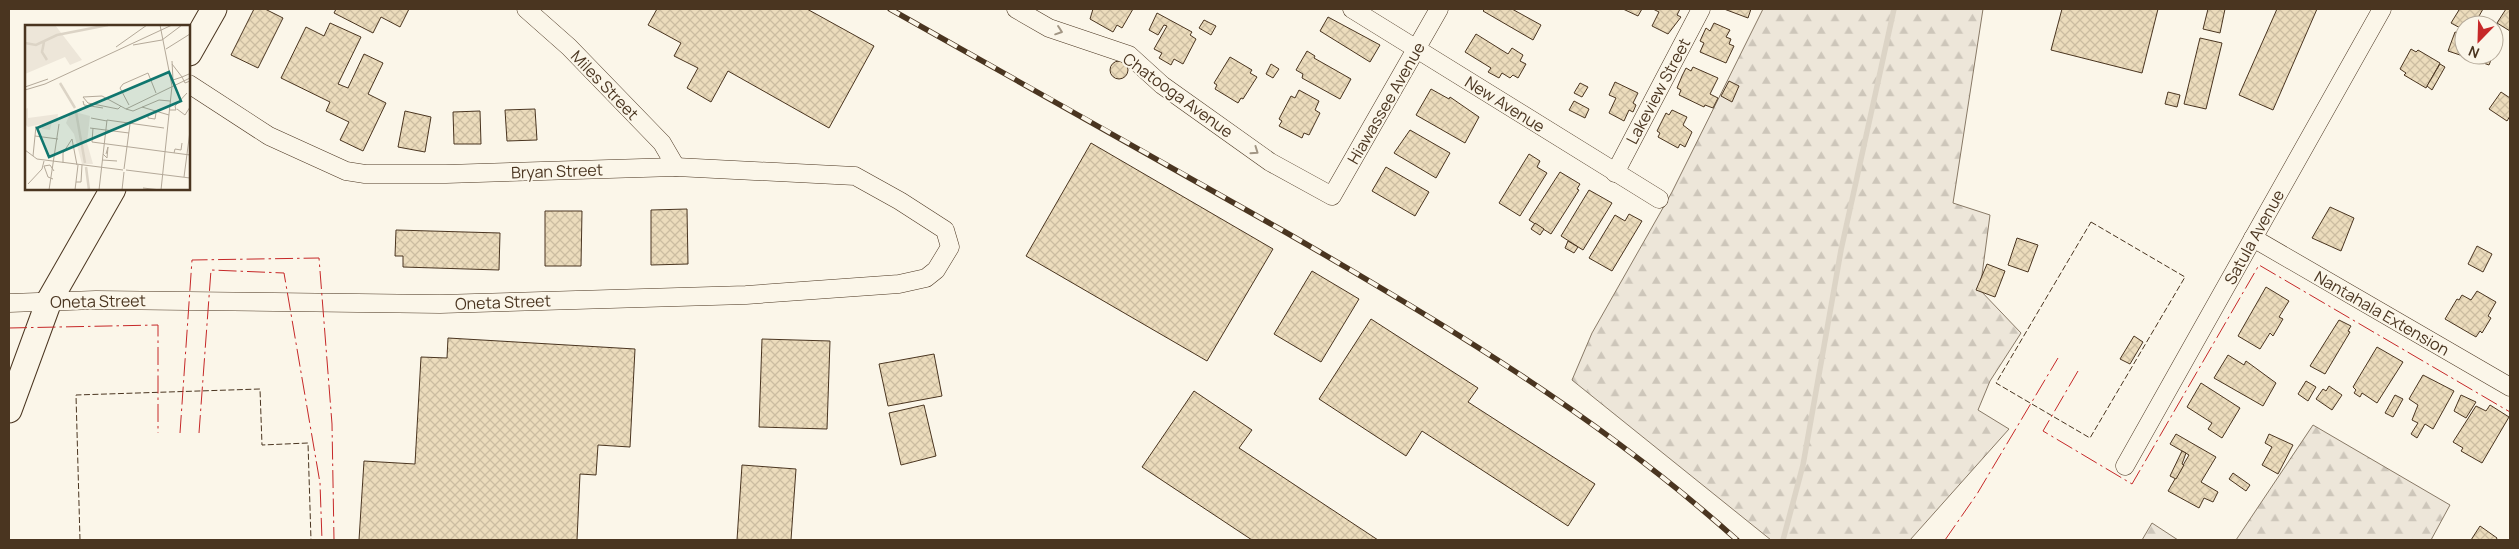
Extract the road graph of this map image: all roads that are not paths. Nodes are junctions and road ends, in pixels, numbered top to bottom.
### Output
1 (214, 9) edge
2 (526, 9) edge
3 (1016, 9) edge
4 (1352, 9) edge
5 (1440, 9) edge
6 (1701, 9) edge
7 (2382, 9) edge
8 (1418, 48) junction
9 (190, 52) edge
10 (190, 85) edge
11 (676, 167) junction
12 (1615, 173) junction
13 (112, 190) edge
14 (1332, 196) joint
15 (1659, 199) dead end
16 (935, 223) joint
17 (2253, 238) junction
18 (49, 301) junction
19 (9, 303) edge
20 (2510, 387) edge
21 (9, 410) edge
22 (2125, 466) dead end

1 - 9 main road
2 - 11 street, Miles Street
3 -> 14 street, Chatooga Avenue
4 - 8 street, New Avenue
5 - 8 street, Hiawassee Avenue
6 - 12 street, Lakeview Street
7 - 17 street, Satula Avenue
8 - 12 street, New Avenue
8 - 14 street, Hiawassee Avenue
10 - 11 street, Bryan Street
11 - 16 street, Bryan Street
12 - 15 street, New Avenue
13 - 18 main road
16 - 18 street, Oneta Street
17 - 20 street, Nantahala Extension
17 - 22 street, Satula Avenue
18 - 19 street, Oneta Street
18 - 21 main road

